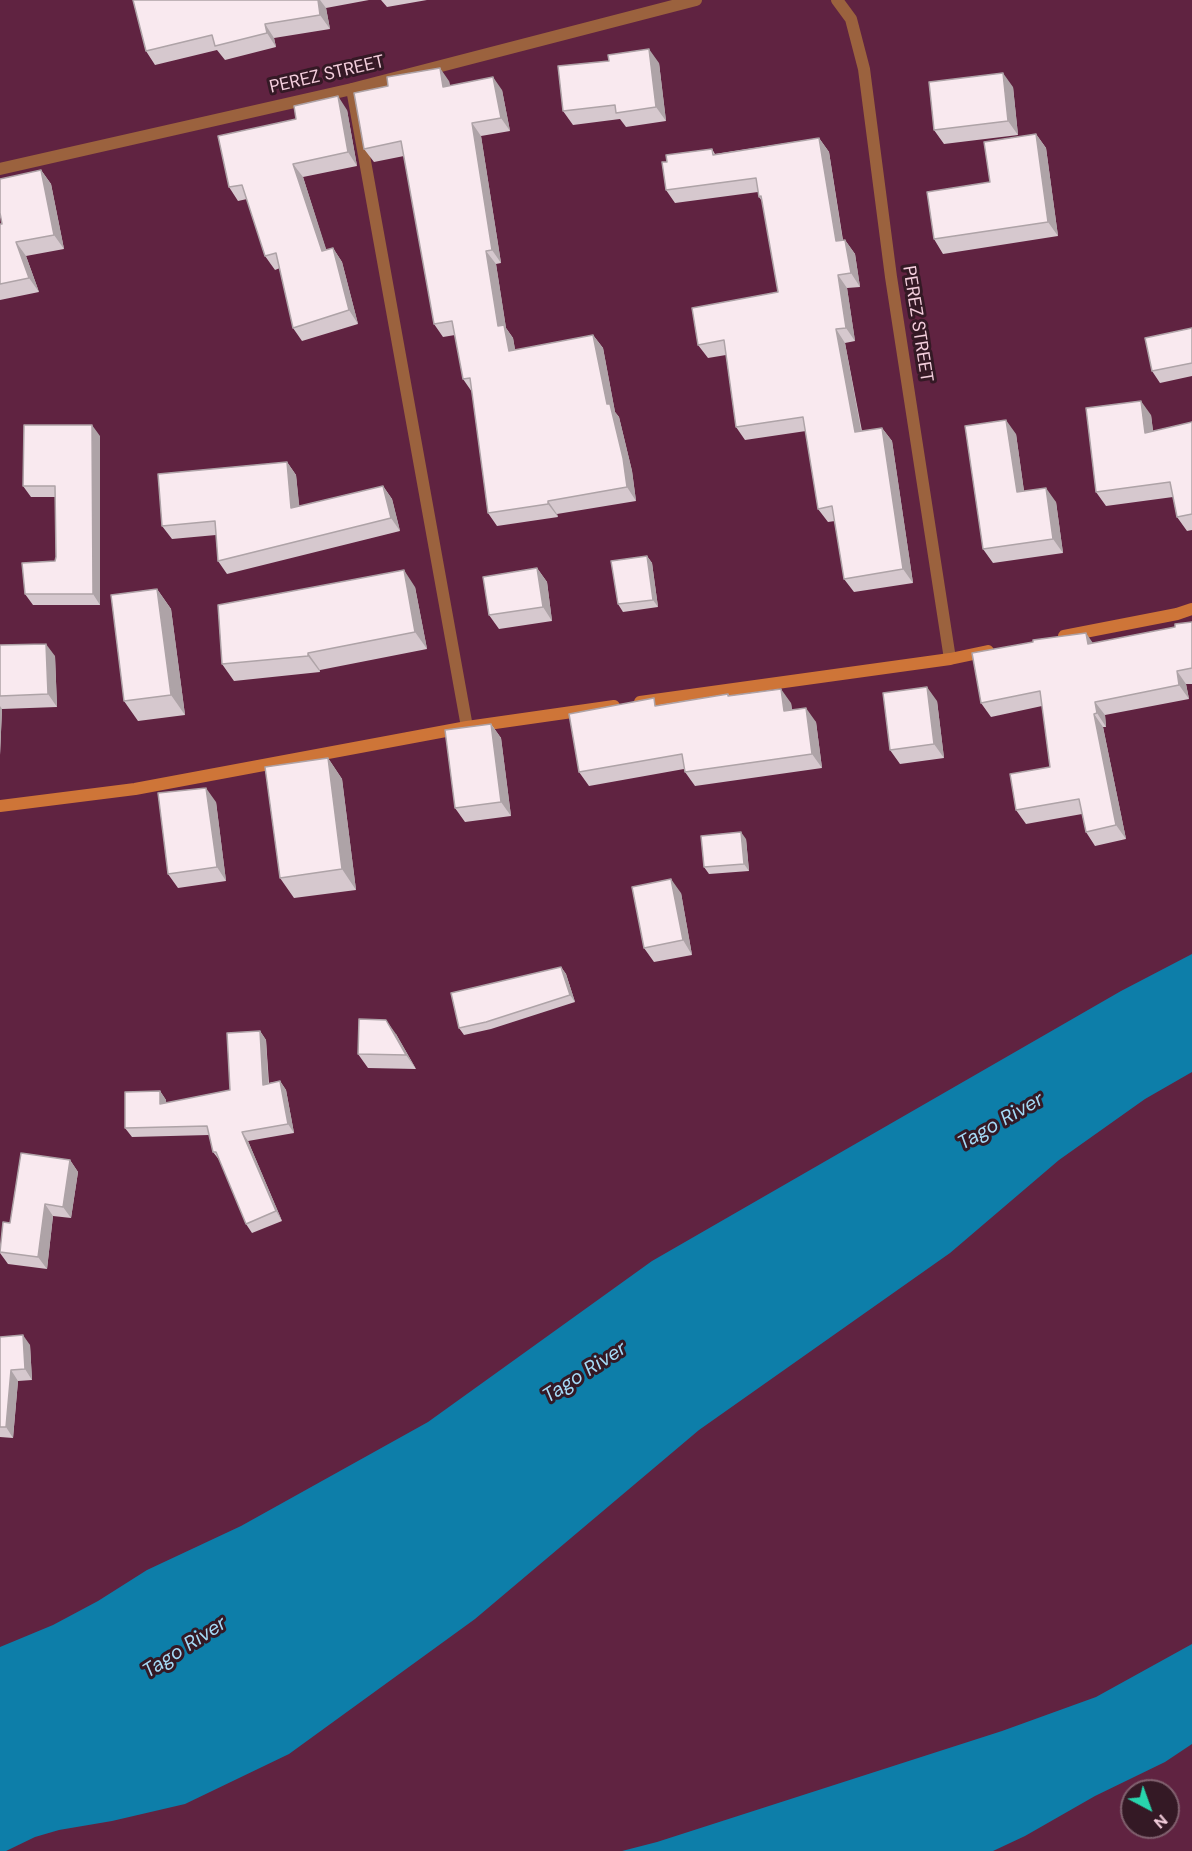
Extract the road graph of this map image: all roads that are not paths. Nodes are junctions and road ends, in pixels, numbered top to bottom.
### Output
1 (696, 0) edge
2 (837, 0) edge
3 (352, 89) junction
4 (0, 169) edge
5 (1192, 609) edge
6 (1052, 639) edge
7 (996, 650) edge
8 (950, 659) junction
9 (466, 727) junction
10 (0, 806) edge

1 - 3 street, PEREZ STREET
2 - 8 street, PEREZ STREET
3 - 4 street, PEREZ STREET
3 - 9 street
5 - 6 street
7 - 8 street
8 - 9 street
9 - 10 street

